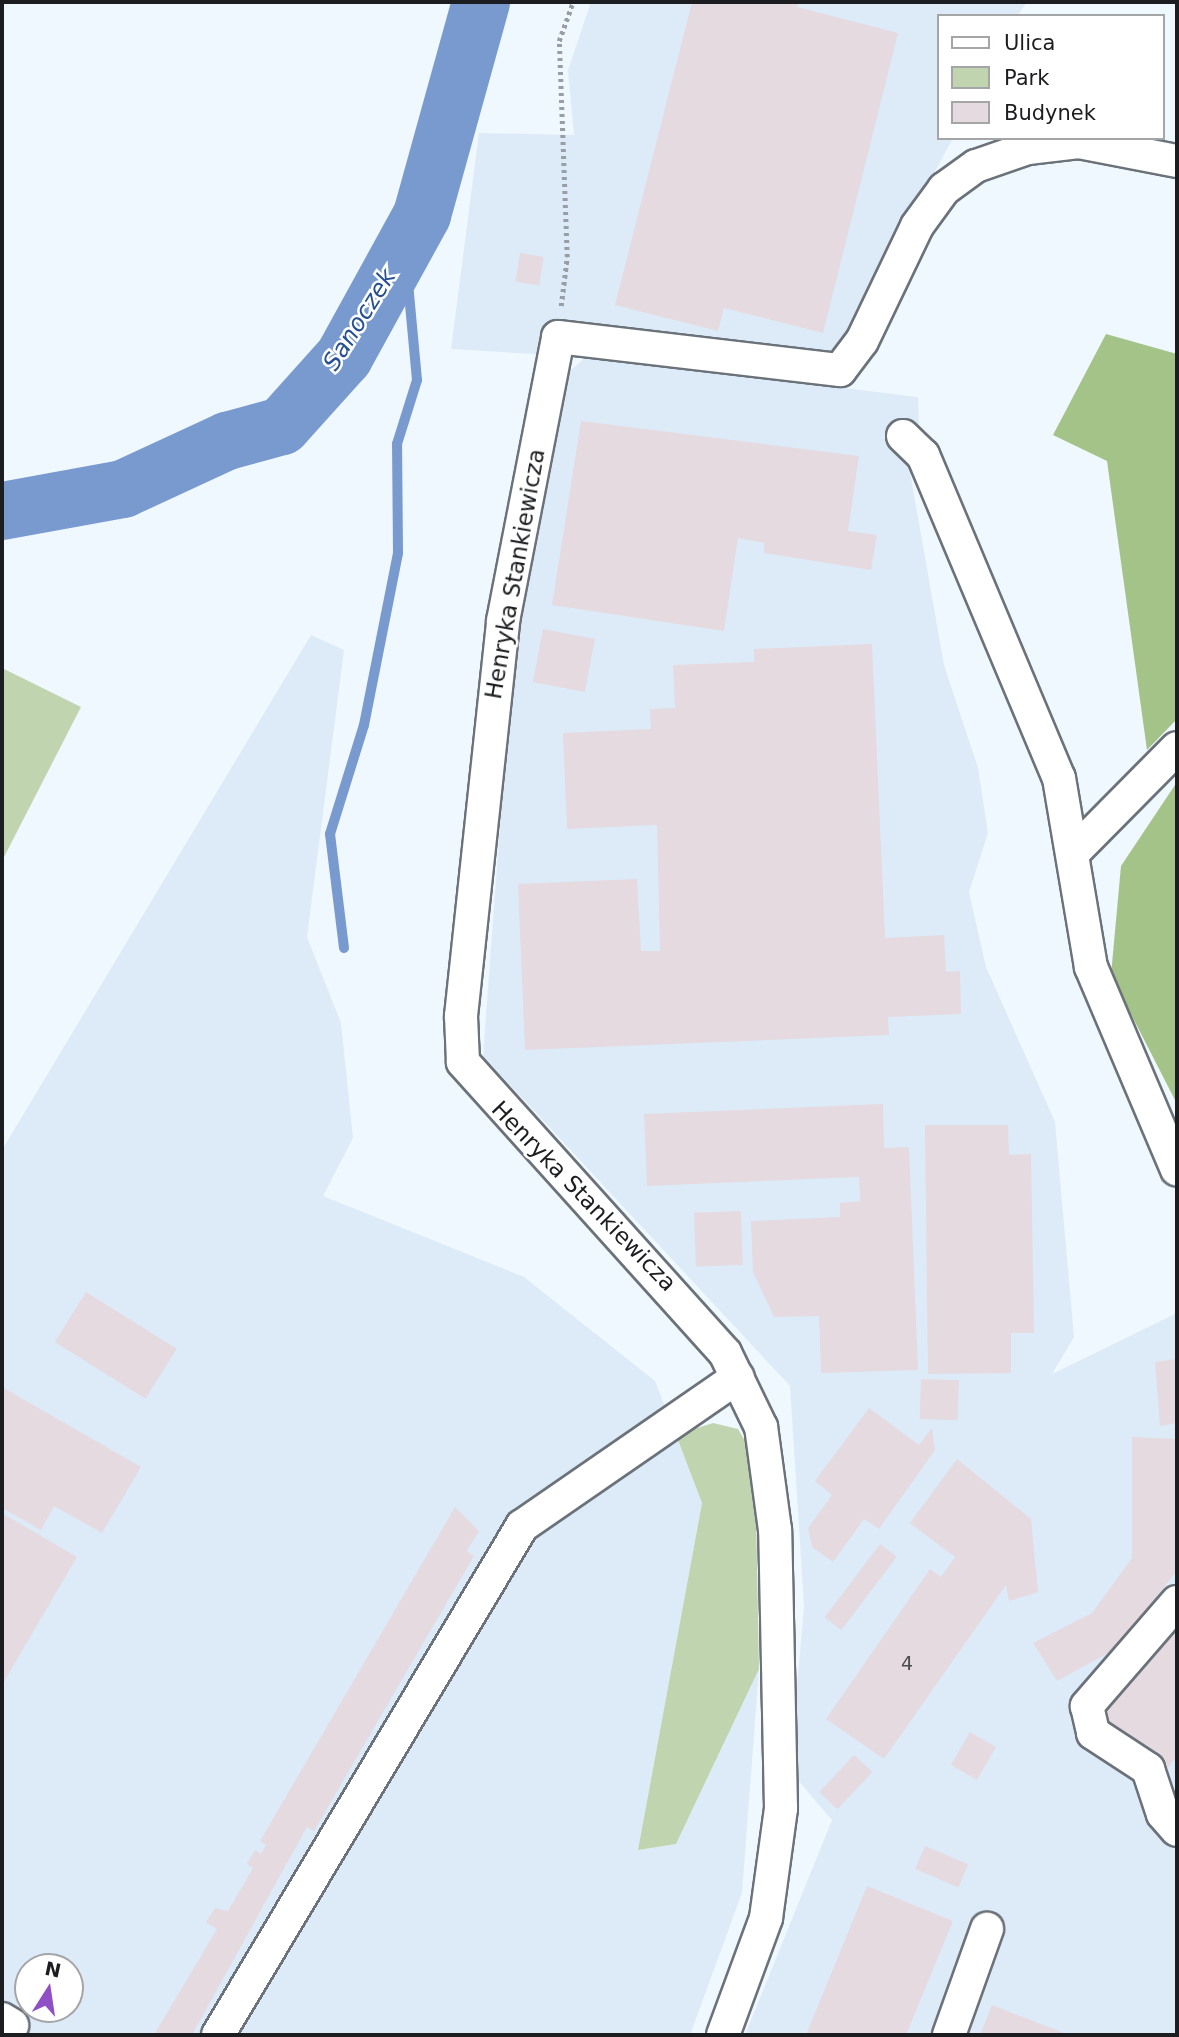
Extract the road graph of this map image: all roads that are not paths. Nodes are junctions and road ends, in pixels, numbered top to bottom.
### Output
1 (1177, 161) edge
2 (903, 436) dead end
3 (1177, 748) edge
4 (1074, 852) junction
5 (1177, 1170) edge
6 (738, 1377) junction
7 (1177, 1602) edge
8 (1165, 1789) edge
9 (1177, 1830) edge
10 (987, 1929) dead end
11 (218, 2035) edge
12 (723, 2035) edge
13 (949, 2035) edge

1 - 6 street, Henryka Stankiewicza
2 - 4 street
3 - 4 street
4 - 5 street
6 - 11 street
6 - 12 street, Henryka Stankiewicza
7 - 8 street
8 - 9 street
10 - 13 street

